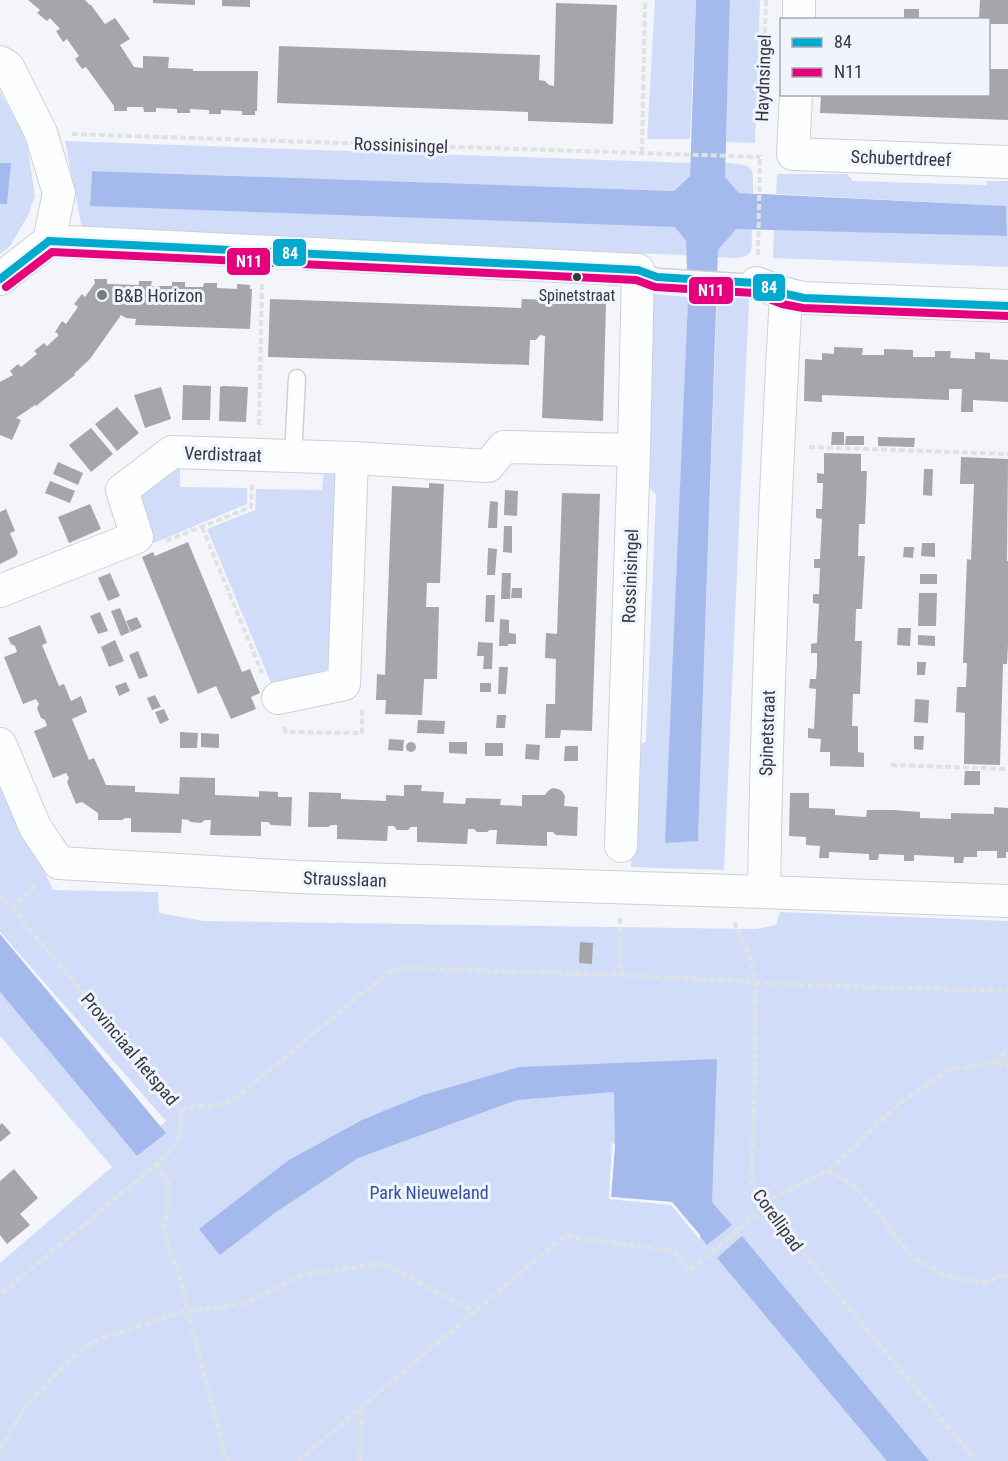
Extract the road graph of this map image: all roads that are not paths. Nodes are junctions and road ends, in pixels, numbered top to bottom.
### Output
1 (799, 0) edge
2 (799, 18) edge
3 (0, 62) edge
4 (796, 96) edge
5 (793, 154) joint
6 (1008, 162) edge
7 (49, 241) junction
8 (648, 273) junction
9 (0, 279) edge
10 (745, 283) joint
11 (786, 294) junction
12 (1008, 306) edge
13 (297, 378) dead end
14 (634, 450) junction
15 (293, 457) junction
16 (352, 458) junction
17 (0, 591) edge
18 (278, 698) dead end
19 (0, 744) edge
20 (621, 846) dead end
21 (764, 892) junction
22 (1008, 901) edge

1 - 2 street
3 - 7 street
4 - 5 street, Haydnsingel
5 - 6 street, Schubertdreef
7 - 8 street
7 - 9 street
8 - 10 lane
8 - 14 street, Rossinisingel
10 - 11 street
11 - 12 street
11 - 21 street, Spinetstraat
13 - 15 lane
14 - 16 street, Verdistraat
14 - 20 street, Rossinisingel
15 - 16 street, Verdistraat
15 - 17 street, Verdistraat
16 - 18 street
19 - 21 street, Strausslaan
21 - 22 street

